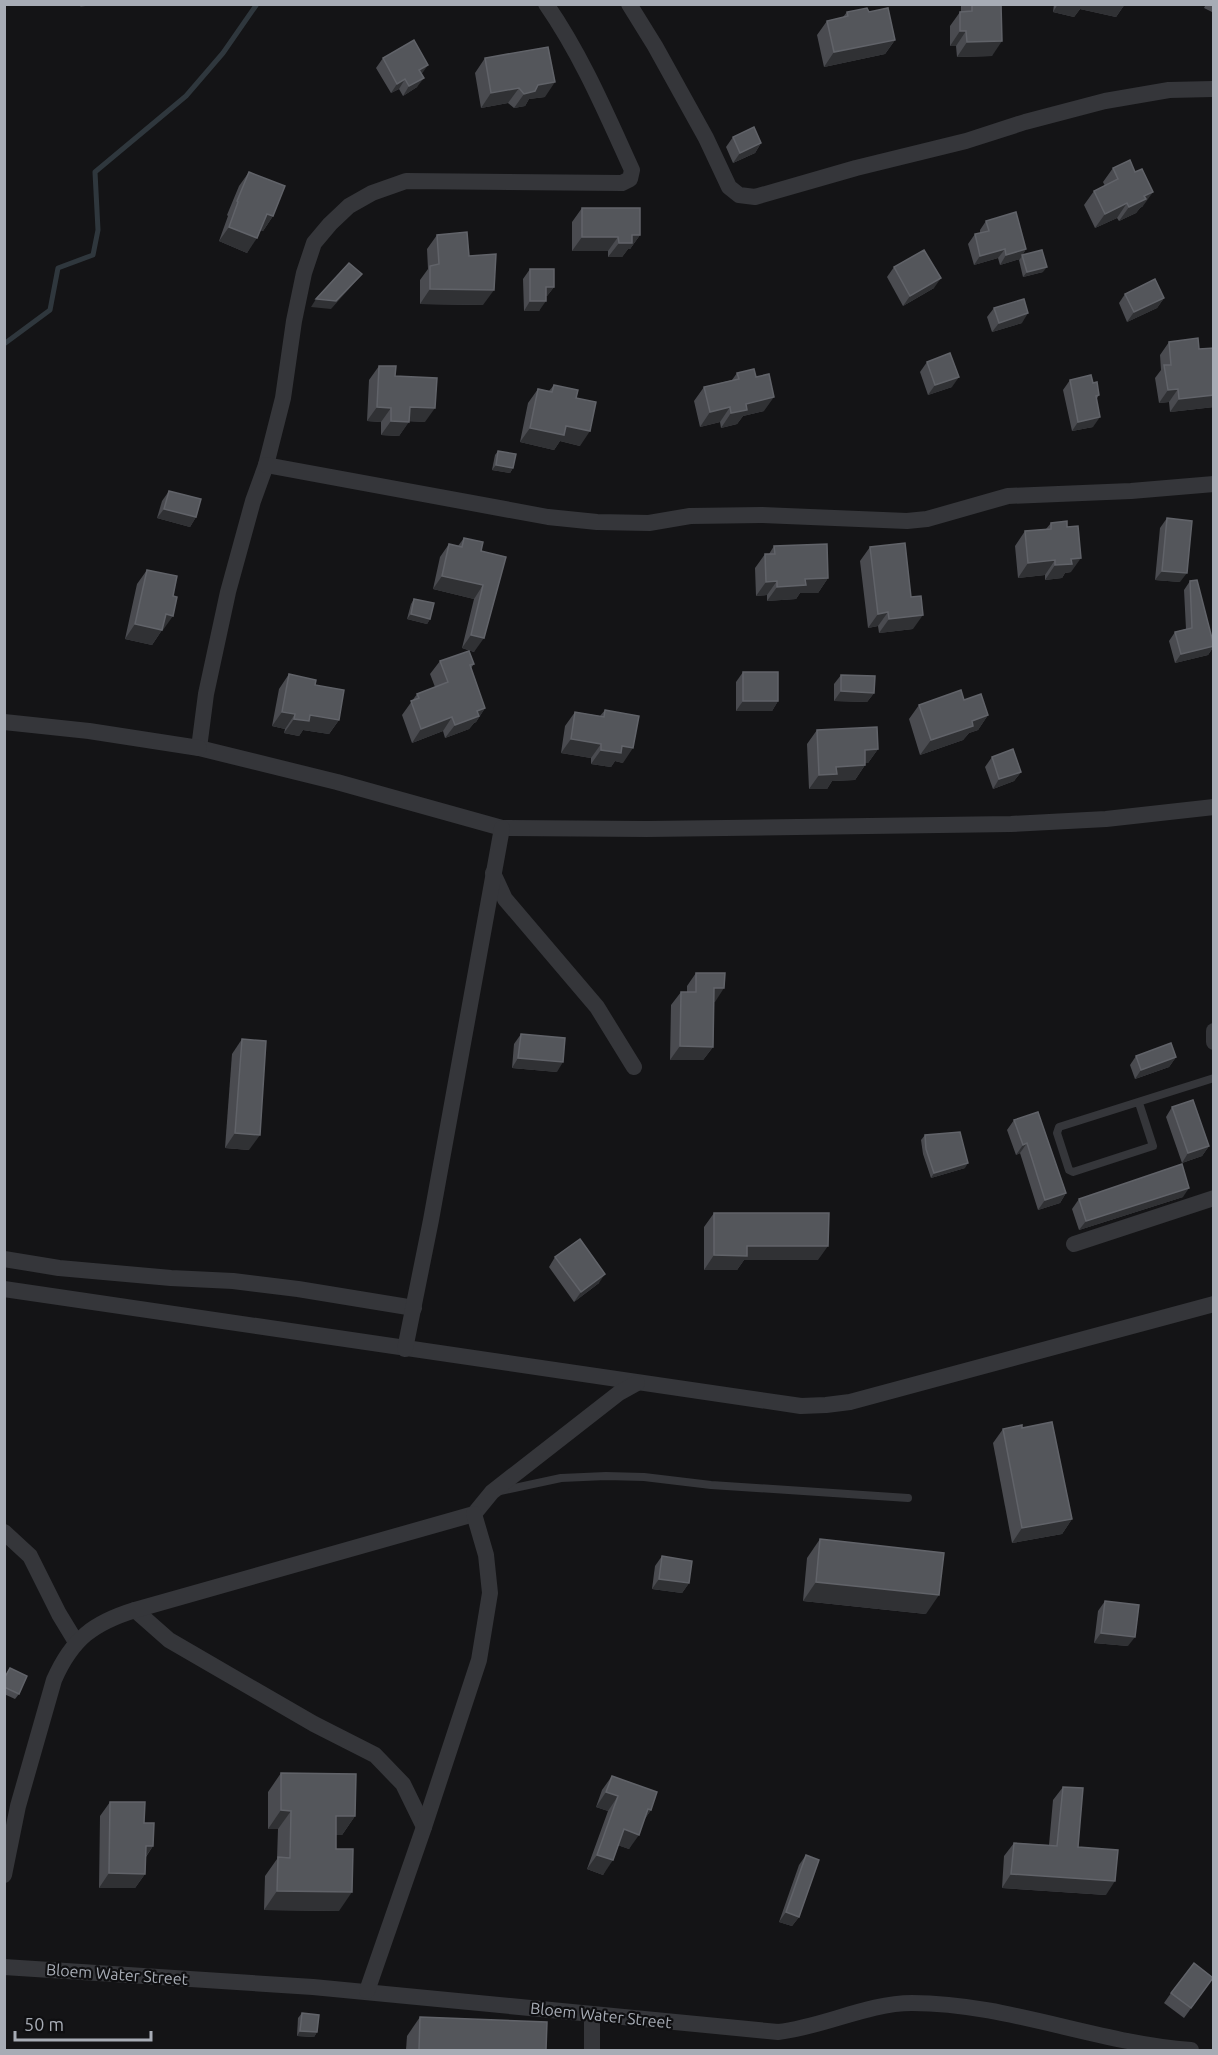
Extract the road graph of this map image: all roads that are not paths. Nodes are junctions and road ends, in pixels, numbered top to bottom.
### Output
1 (546, 4) edge
2 (629, 4) edge
3 (1213, 89) edge
4 (1214, 96) edge
5 (266, 465) junction
6 (1214, 484) edge
7 (4, 722) edge
8 (199, 748) junction
9 (1214, 807) edge
10 (501, 828) junction
11 (493, 872) junction
12 (1214, 1031) edge
13 (1214, 1042) edge
14 (634, 1067) dead end
15 (1214, 1078) edge
16 (1139, 1102) junction
17 (1214, 1198) edge
18 (1074, 1244) dead end
19 (4, 1259) edge
20 (4, 1289) edge
21 (1214, 1304) edge
22 (414, 1308) junction
23 (405, 1349) junction
24 (637, 1383) junction
25 (492, 1492) junction
26 (908, 1498) dead end
27 (474, 1514) junction
28 (4, 1532) edge
29 (135, 1610) junction
30 (76, 1642) junction
31 (424, 1827) junction
32 (4, 1875) edge
33 (4, 1967) edge
34 (367, 1992) junction
35 (592, 2014) junction
36 (592, 2050) edge
37 (1191, 2050) edge

1 - 5 street
2 - 3 street
3 - 4 street
5 - 6 street
5 - 8 street
7 - 8 street
8 - 10 street
9 - 10 street
10 - 11 street
11 - 14 street
11 - 22 street
12 - 13 street
15 - 16 lane
16 - 16 lane
17 - 18 street
19 - 22 street
20 - 23 street
21 - 24 street
22 - 23 street
23 - 24 street
24 - 25 street
25 - 26 lane
25 - 27 street
27 - 29 street
27 - 31 street
28 - 30 street
29 - 30 street
29 - 31 street
30 - 32 street
31 - 34 street
33 - 34 street, Bloem Water Street
34 - 35 street, Bloem Water Street
35 - 36 street
35 - 37 street, Bloem Water Street

